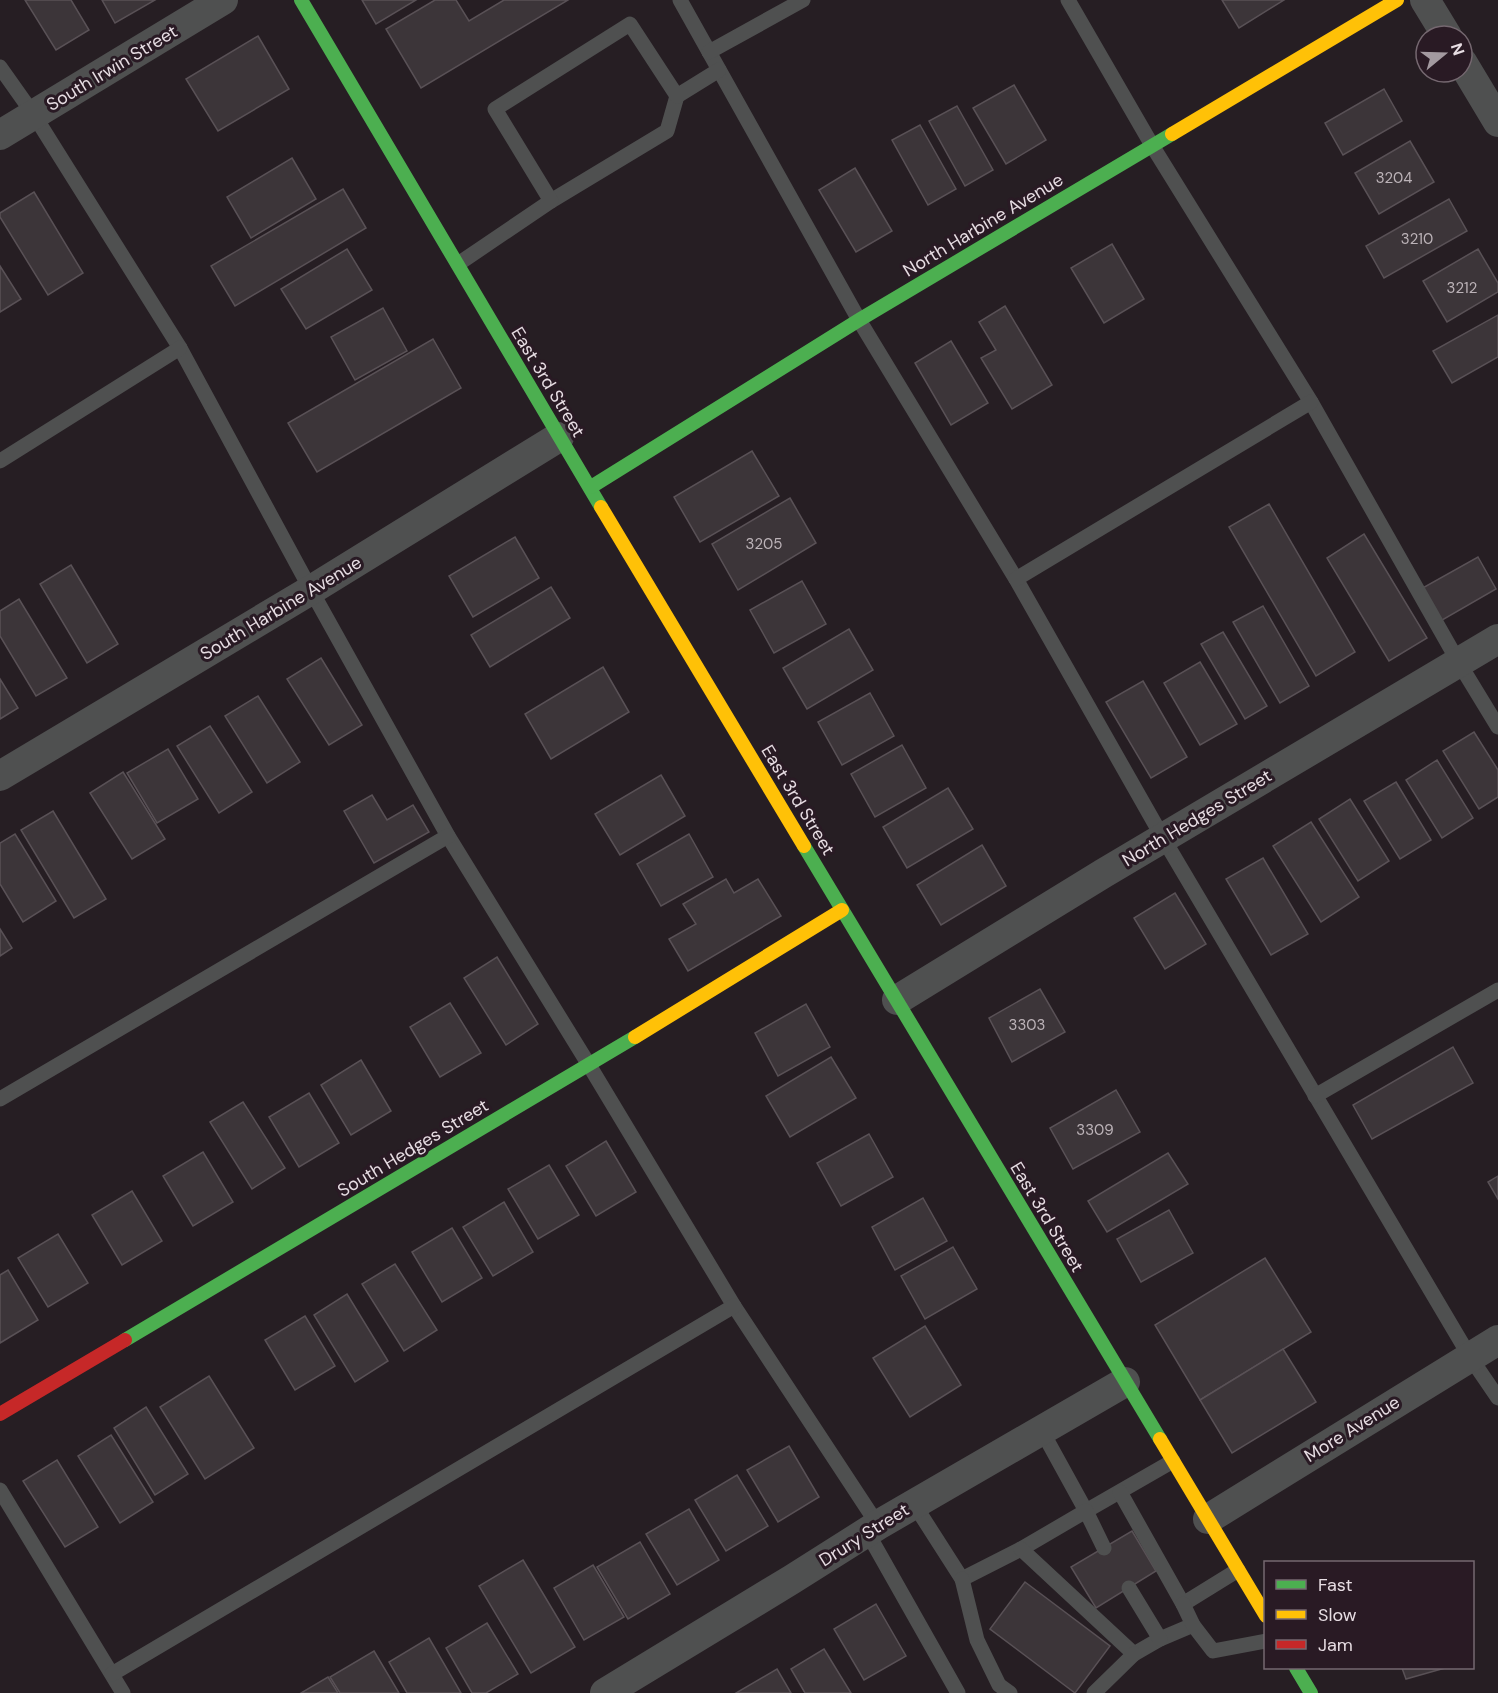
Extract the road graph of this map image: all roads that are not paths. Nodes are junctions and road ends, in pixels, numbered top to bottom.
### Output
1 (223, 0) edge
2 (301, 0) edge
3 (680, 0) edge
4 (803, 0) edge
5 (1068, 0) edge
6 (1397, 0) edge
7 (1425, 0) edge
8 (1440, 24) edge
9 (709, 52) junction
10 (0, 67) edge
11 (719, 70) junction
12 (1474, 82) edge
13 (677, 96) junction
14 (34, 115) junction
15 (1498, 122) edge
16 (0, 135) edge
17 (1152, 147) junction
18 (551, 201) junction
19 (458, 264) junction
20 (859, 320) junction
21 (180, 348) junction
22 (1311, 402) junction
23 (559, 437) junction
24 (0, 461) edge
25 (591, 487) junction
26 (1017, 579) junction
27 (311, 590) junction
28 (1498, 639) edge
29 (1459, 663) junction
30 (1498, 728) edge
31 (0, 776) edge
32 (448, 836) junction
33 (1163, 838) junction
34 (842, 910) junction
35 (1498, 990) edge
36 (897, 1000) junction
37 (589, 1065) junction
38 (1315, 1096) junction
39 (0, 1099) edge
40 (734, 1306) junction
41 (1498, 1340) edge
42 (1470, 1357) junction
43 (1125, 1382) junction
44 (1498, 1398) edge
45 (0, 1413) edge
46 (1042, 1431) junction
47 (1173, 1461) junction
48 (0, 1490) edge
49 (1120, 1492) junction
50 (914, 1504) junction
51 (1086, 1511) junction
52 (1208, 1519) junction
53 (873, 1529) junction
54 (1104, 1548) dead end
55 (1021, 1549) junction
56 (1238, 1570) junction
57 (962, 1580) junction
58 (1129, 1588) dead end
59 (1183, 1604) junction
60 (1264, 1613) edge
61 (1193, 1625) junction
62 (1160, 1639) junction
63 (1264, 1641) edge
64 (1134, 1654) junction
65 (1296, 1669) edge
66 (112, 1674) junction
67 (1305, 1691) edge
68 (123, 1693) edge
69 (605, 1693) edge
70 (957, 1693) edge
71 (1010, 1693) edge
72 (1094, 1693) edge

1 - 14 street, South Irwin Street
2 - 19 main road, East 3rd Street
3 - 9 lane
4 - 9 lane
5 - 17 lane
6 - 17 main road, North Harbine Avenue
7 - 8 street
9 - 11 lane
10 - 14 lane
11 - 13 lane
11 - 20 lane
12 - 15 street
13 - 18 lane
13 - 18 lane
14 - 16 street, South Irwin Street
14 - 21 lane
17 - 20 main road, North Harbine Avenue
17 - 22 lane
18 - 19 lane
19 - 23 main road, East 3rd Street
20 - 25 main road, North Harbine Avenue
20 - 26 lane
21 - 24 lane
21 - 27 lane
22 - 26 lane
22 - 29 lane
23 - 25 main road, East 3rd Street
23 - 27 street, South Harbine Avenue
25 - 34 main road, East 3rd Street
26 - 33 lane
27 - 31 street, South Harbine Avenue
27 - 32 lane
28 - 29 street, North Hedges Street
29 - 30 lane
29 - 33 street, North Hedges Street
32 - 37 lane
32 - 39 lane
33 - 36 street, North Hedges Street
33 - 38 lane
34 - 36 main road, East 3rd Street
34 - 37 main road, South Hedges Street
35 - 38 lane
36 - 43 main road, East 3rd Street
37 - 40 lane
37 - 45 main road, South Hedges Street
38 - 42 lane
40 - 53 lane
40 - 66 lane
41 - 42 street, More Avenue
42 - 44 lane
42 - 52 street, More Avenue
43 - 46 street, Drury Street
43 - 47 main road, East 3rd Street
46 - 50 street, Drury Street
46 - 51 lane
47 - 49 lane
47 - 52 main road, East 3rd Street
48 - 66 lane
49 - 51 lane
49 - 59 lane
50 - 53 street, Drury Street
50 - 57 lane
51 - 54 lane
51 - 55 lane
52 - 56 main road, East 3rd Street
53 - 69 street, Drury Street
53 - 70 lane
55 - 57 lane
55 - 64 lane
56 - 59 lane
56 - 60 main road, East 3rd Street
57 - 71 lane
58 - 62 lane
59 - 61 lane
61 - 62 lane
61 - 63 lane
62 - 64 lane
64 - 72 lane
65 - 67 main road
66 - 68 lane

